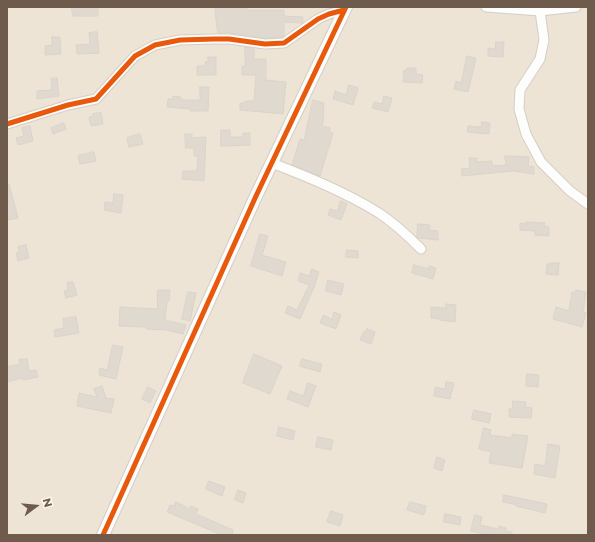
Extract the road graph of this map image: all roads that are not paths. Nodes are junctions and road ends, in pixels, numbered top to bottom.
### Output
1 (486, 7) edge
2 (576, 7) edge
3 (345, 9) edge
4 (540, 11) junction
5 (7, 124) edge
6 (272, 163) junction
7 (588, 204) edge
8 (421, 249) dead end
9 (103, 535) edge

1 - 4 street
2 - 4 street
3 - 5 street
3 - 6 street
4 - 7 street
6 - 8 street
6 - 9 street

